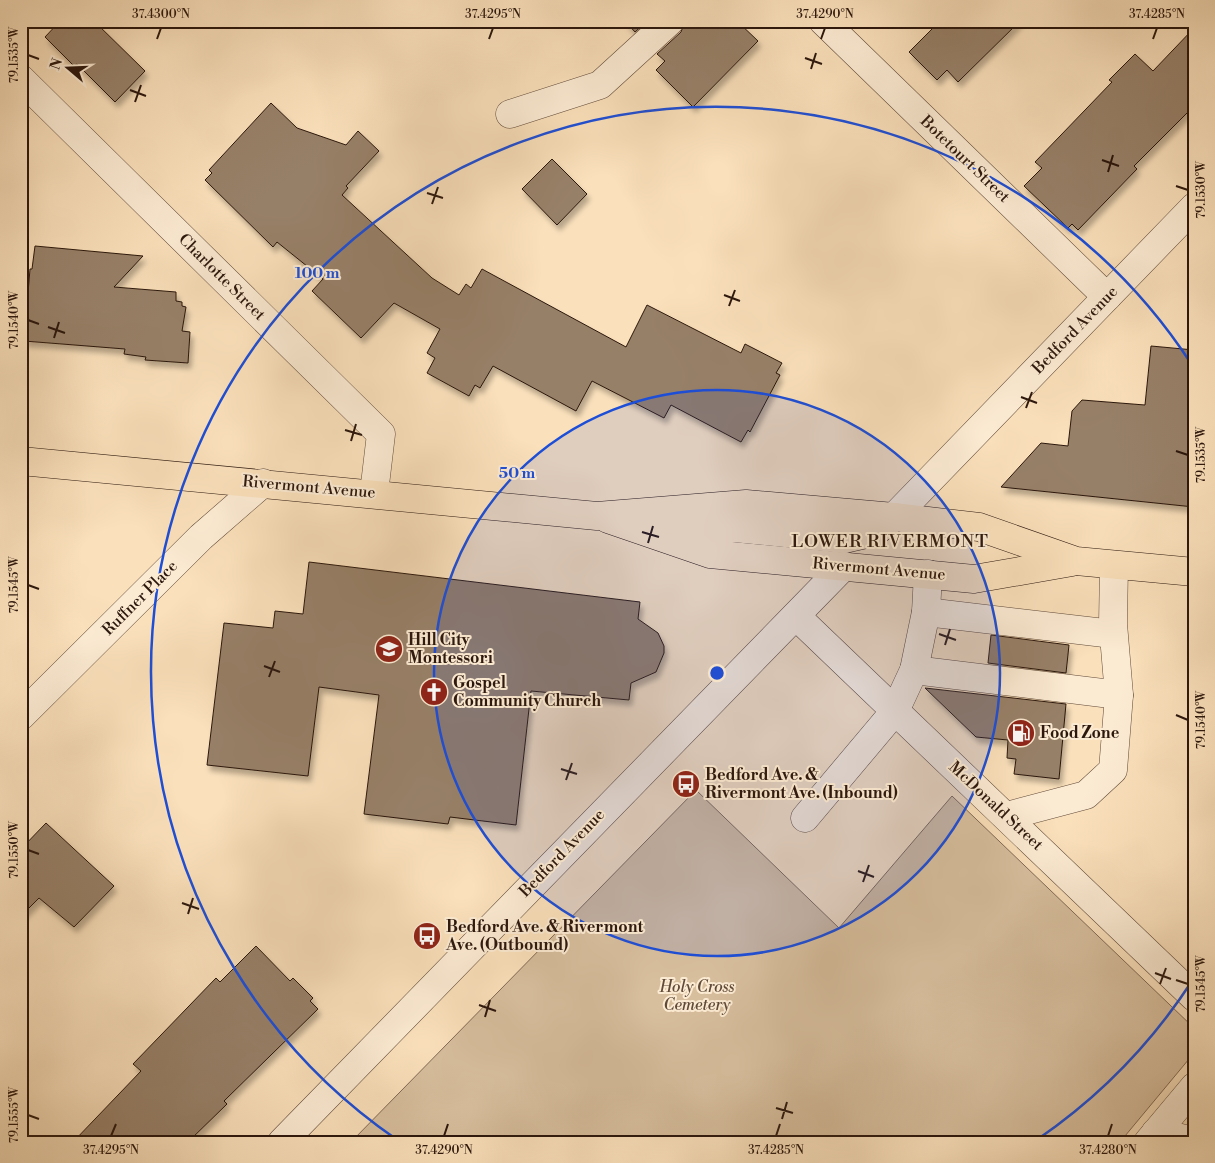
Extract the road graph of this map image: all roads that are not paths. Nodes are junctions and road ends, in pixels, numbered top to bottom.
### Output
1 (670, 21) edge
2 (823, 21) edge
3 (21, 79) edge
4 (510, 114) dead end
5 (1194, 207) edge
6 (1107, 297) junction
7 (21, 461) edge
8 (262, 483) junction
9 (374, 493) junction
10 (597, 516) junction
11 (894, 517) junction
12 (642, 531) junction
13 (1076, 561) junction
14 (1114, 565) junction
15 (844, 566) junction
16 (1194, 572) edge
17 (928, 574) junction
18 (926, 612) junction
19 (796, 616) junction
20 (1113, 634) junction
21 (914, 670) junction
22 (1119, 695) junction
23 (895, 711) junction
24 (21, 716) edge
25 (1007, 816) junction
26 (806, 818) dead end
27 (1194, 997) edge
28 (1194, 1087) edge
29 (1152, 1137) edge
30 (1194, 1141) edge
31 (282, 1142) edge

1 - 4 street
2 - 6 street, Botetourt Street
3 - 9 street, Charlotte Street
5 - 6 street, Bedford Avenue
6 - 11 street, Bedford Avenue
7 - 8 main road, Rivermont Avenue
8 - 9 main road, Rivermont Avenue
8 - 24 street, Ruffner Place
9 - 10 main road, Rivermont Avenue
10 - 11 main road, Rivermont Avenue
10 - 12 main road, Rivermont Avenue
11 - 12 main road
11 - 13 main road, Rivermont Avenue
12 - 15 main road, Rivermont Avenue
13 - 14 main road, Rivermont Avenue
13 - 17 main road, Rivermont Avenue
14 - 16 main road, Rivermont Avenue
14 - 20 street
15 - 17 main road, Rivermont Avenue
15 - 19 street, Bedford Avenue
17 - 18 street
18 - 20 street
18 - 21 street
19 - 23 street, McDonald Street
19 - 31 street, Bedford Avenue
20 - 22 street
21 - 22 street
21 - 23 street
22 - 25 street
23 - 25 street, McDonald Street
23 - 26 street
25 - 27 street, McDonald Street
28 - 29 street
29 - 30 street

